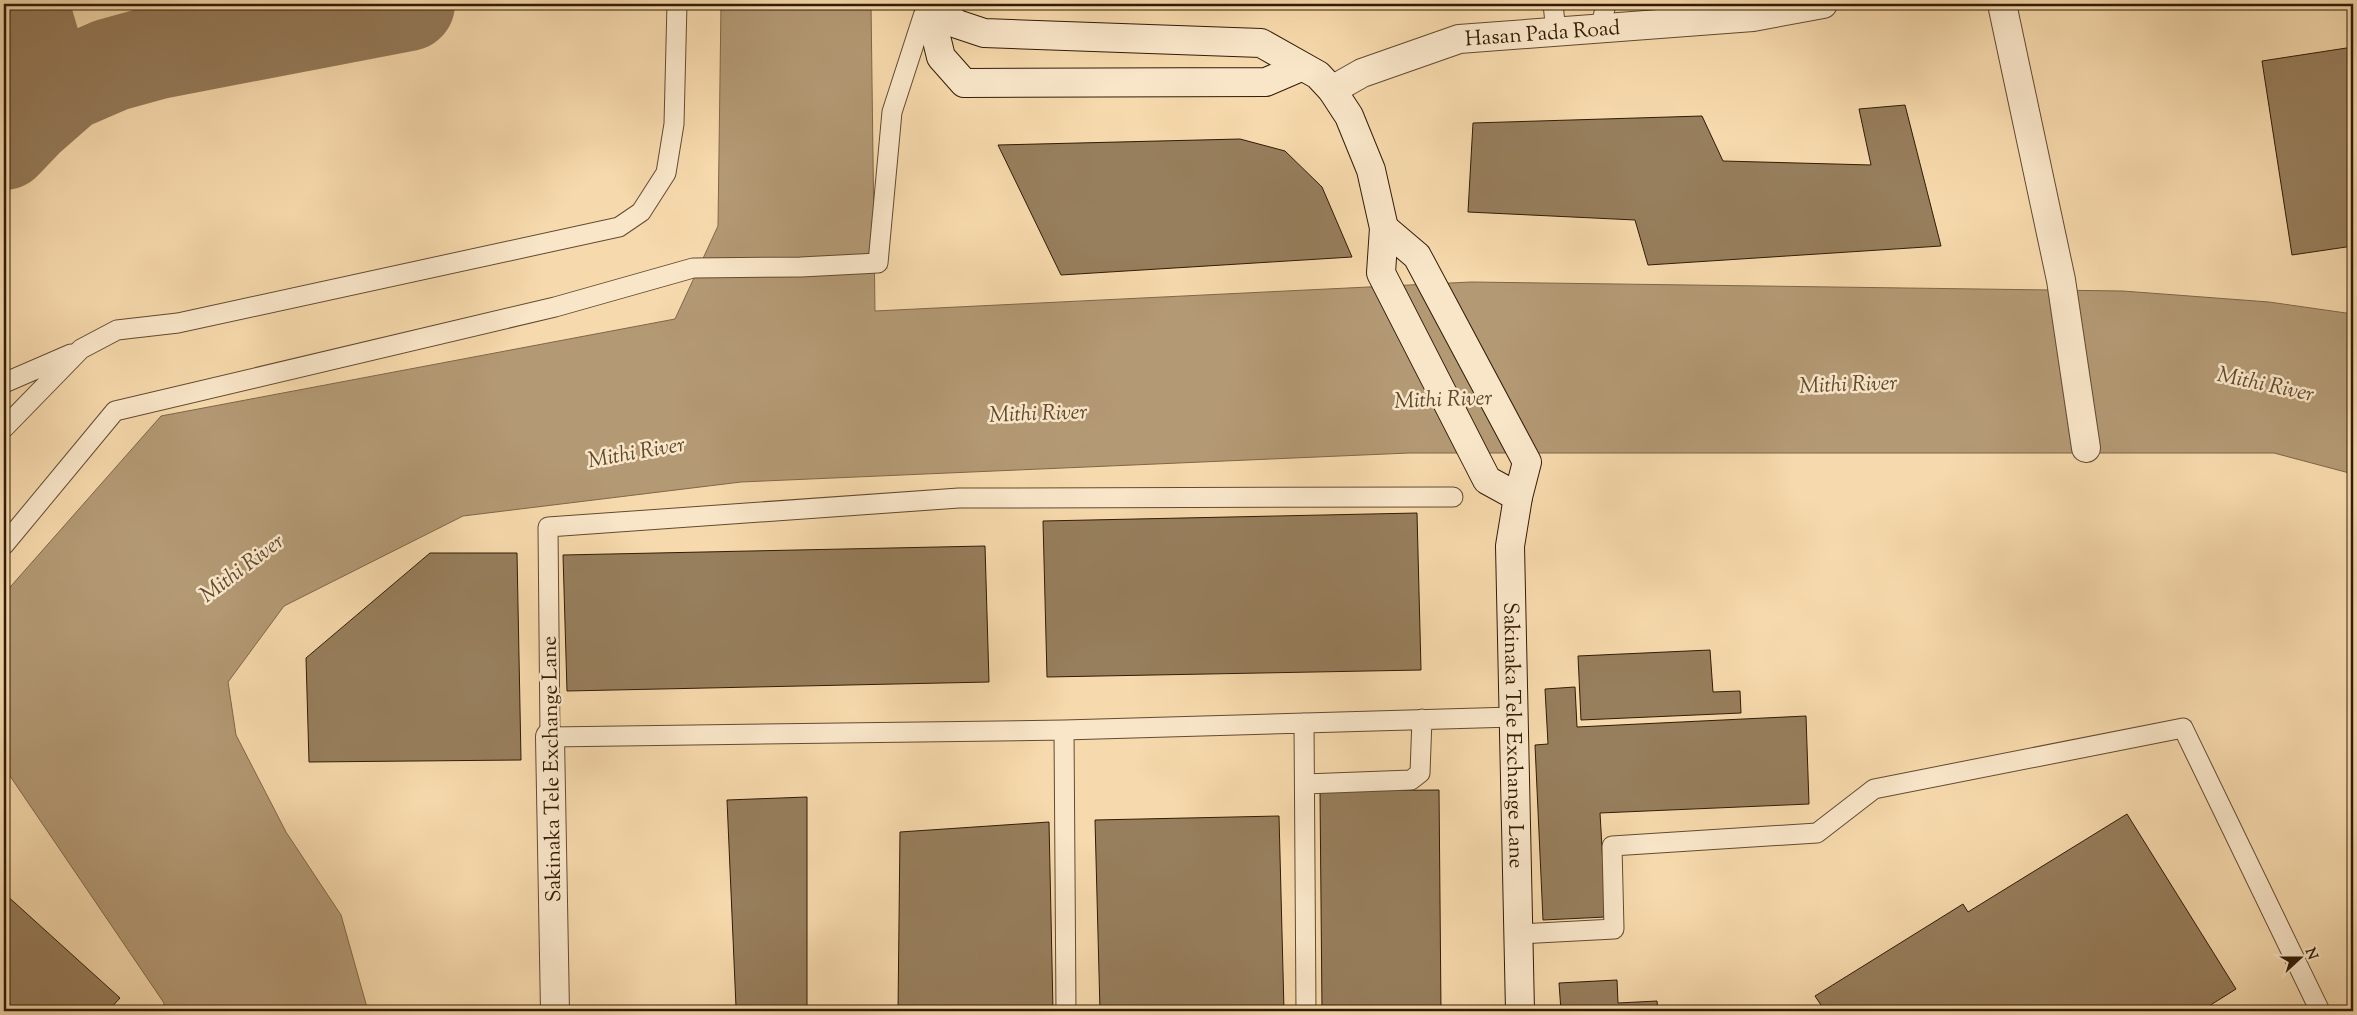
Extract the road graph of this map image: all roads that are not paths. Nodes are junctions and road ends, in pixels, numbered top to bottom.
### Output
1 (677, 4) edge
2 (928, 4) edge
3 (1553, 4) edge
4 (1823, 4) edge
5 (2002, 4) edge
6 (1693, 13) edge
7 (1603, 17) edge
8 (1556, 32) junction
9 (1301, 67) junction
10 (1332, 90) junction
11 (1384, 228) junction
12 (81, 349) junction
13 (4, 383) edge
14 (4, 428) edge
15 (2086, 448) dead end
16 (1518, 497) junction
17 (1453, 498) dead end
18 (4, 545) edge
19 (1513, 717) junction
20 (1422, 720) junction
21 (1304, 723) junction
22 (1064, 730) junction
23 (550, 737) junction
24 (1305, 784) junction
25 (1518, 934) junction
26 (555, 1011) edge
27 (1066, 1011) edge
28 (1306, 1011) edge
29 (1520, 1011) edge
30 (2320, 1011) edge

1 - 12 lane
2 - 9 street
2 - 9 street
2 - 18 lane
3 - 8 lane
4 - 6 street, Hasan Pada Road
5 - 15 street
6 - 7 street, Hasan Pada Road
7 - 8 street, Hasan Pada Road
8 - 10 street, Hasan Pada Road
9 - 10 street
10 - 11 street
11 - 16 street, Sakinaka Tele Exchange Lane
11 - 16 street
12 - 13 lane
12 - 14 lane
16 - 19 street, Sakinaka Tele Exchange Lane
17 - 23 lane, Sakinaka Tele Exchange Lane
19 - 20 lane
19 - 25 street, Sakinaka Tele Exchange Lane
20 - 21 lane
20 - 24 lane
21 - 22 lane
21 - 24 lane
22 - 23 lane
22 - 27 lane
23 - 26 street, Sakinaka Tele Exchange Lane
24 - 28 lane
25 - 29 street, Sakinaka Tele Exchange Lane
25 - 30 lane

